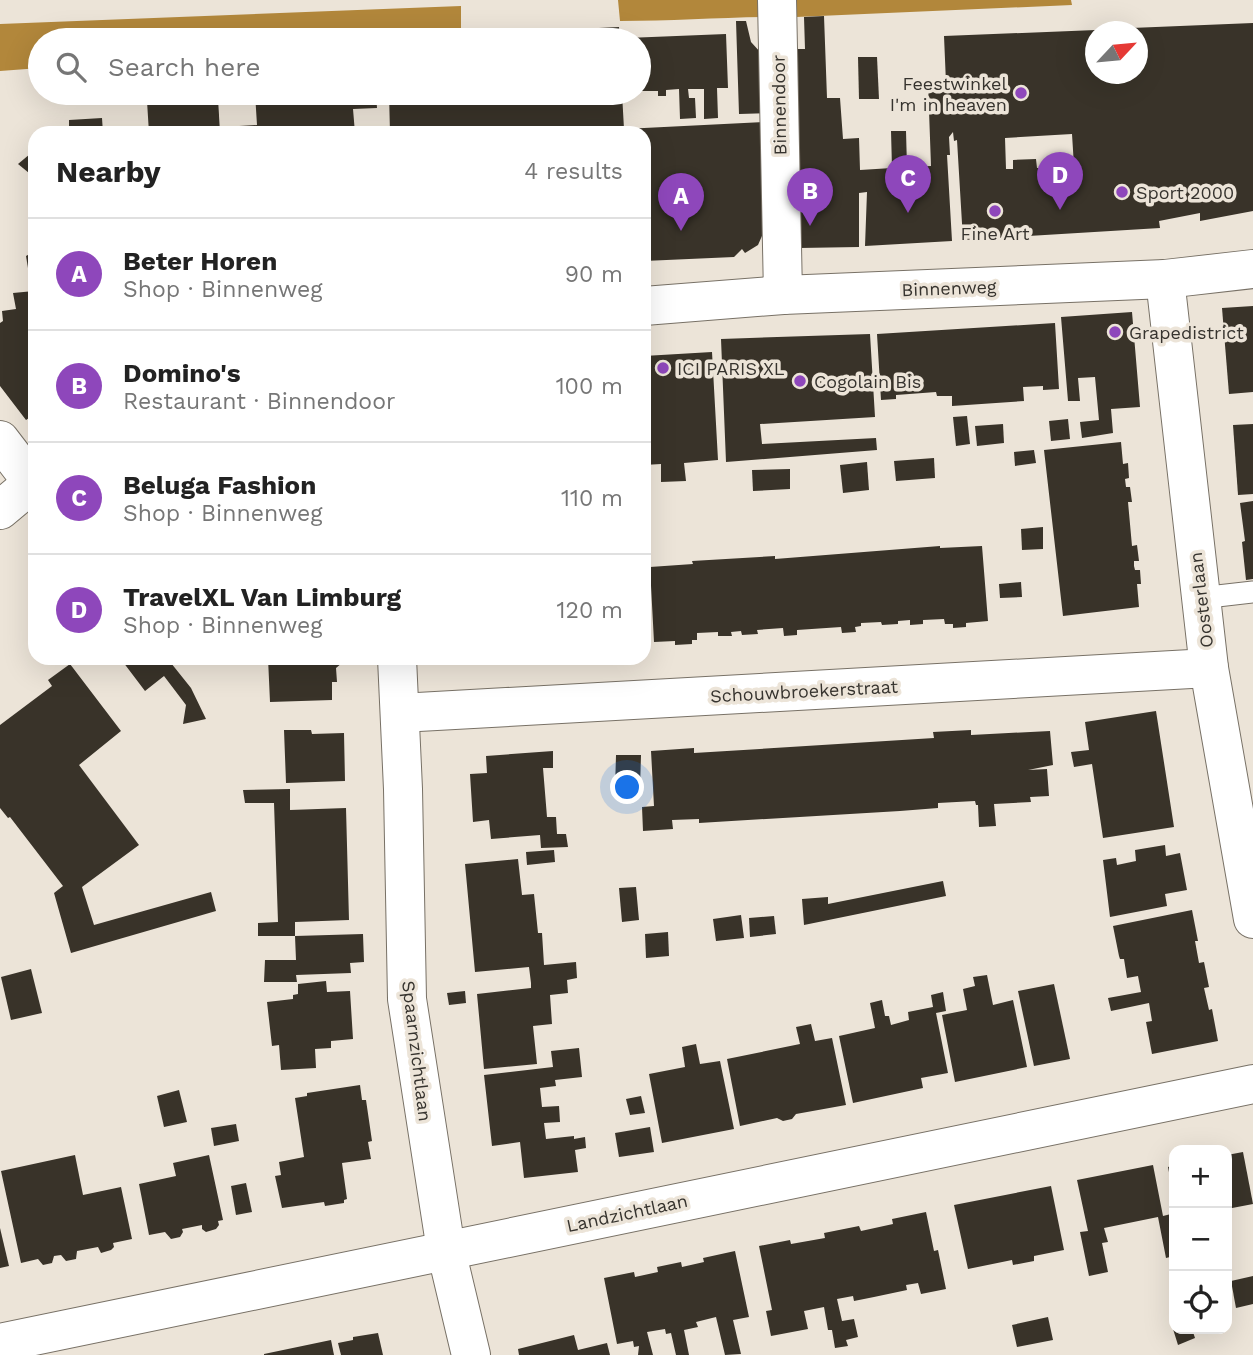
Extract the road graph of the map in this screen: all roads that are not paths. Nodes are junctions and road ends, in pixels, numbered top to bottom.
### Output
1 (777, 18) edge
2 (1253, 269) edge
3 (1165, 279) junction
4 (783, 295) junction
5 (651, 305) edge
6 (0, 440) edge
7 (28, 475) edge
8 (28, 487) edge
9 (0, 510) edge
10 (1253, 592) edge
11 (1200, 598) junction
12 (397, 665) edge
13 (1209, 668) junction
14 (400, 713) junction
15 (1253, 919) edge
16 (1253, 1084) edge
17 (446, 1251) junction
18 (0, 1343) edge
19 (471, 1355) edge

1 - 4 street, Binnendoor
2 - 3 street, Binnenweg
3 - 4 street, Binnenweg
3 - 11 street, Oosterlaan
4 - 5 street, Binnenweg
6 - 7 street
8 - 9 street
10 - 11 lane
11 - 13 street, Oosterlaan
12 - 14 street, Spaarnzichtlaan
13 - 14 street, Schouwbroekerstraat
13 - 15 street, Oosterlaan
14 - 17 street, Spaarnzichtlaan
16 - 17 street, Landzichtlaan
17 - 18 street, Landzichtlaan
17 - 19 street, Spaarnzichtlaan

